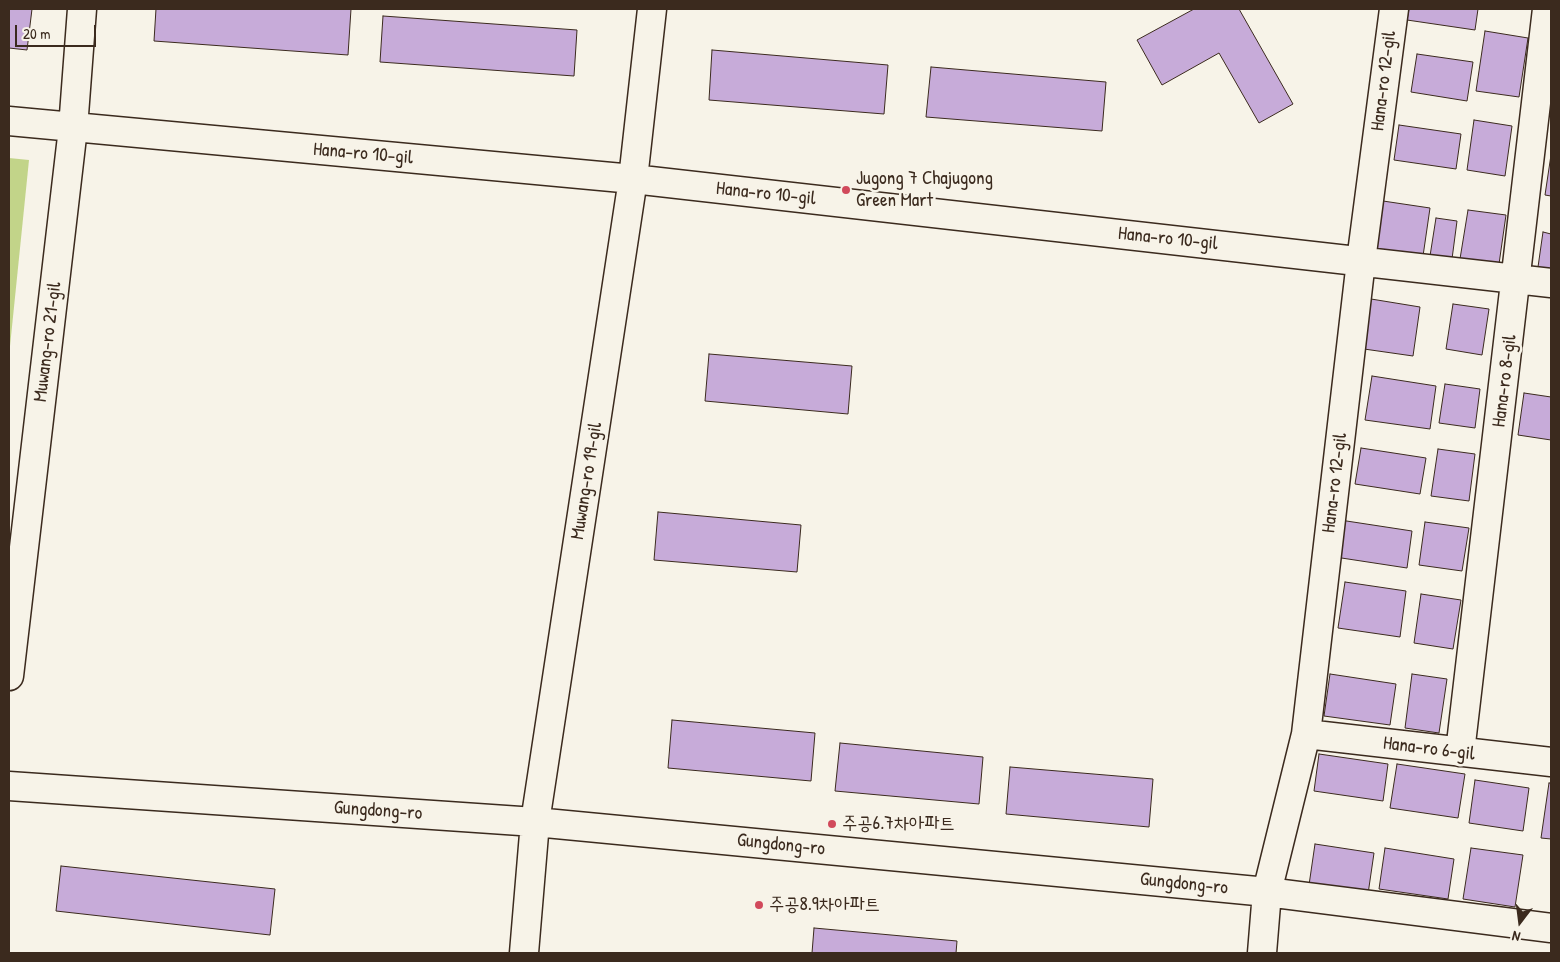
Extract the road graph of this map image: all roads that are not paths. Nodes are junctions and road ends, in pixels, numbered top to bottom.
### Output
1 (82, 9) edge
2 (652, 9) edge
3 (1394, 9) edge
4 (1547, 9) edge
5 (9, 121) edge
6 (73, 128) junction
7 (632, 179) junction
8 (1361, 261) junction
9 (1517, 279) junction
10 (1551, 283) edge
11 (9, 676) edge
12 (1306, 734) junction
13 (1460, 752) junction
14 (1551, 762) edge
15 (9, 786) edge
16 (535, 822) junction
17 (1267, 892) junction
18 (1551, 928) edge
19 (524, 953) edge
20 (1262, 953) edge

1 - 6 street, Muwang-ro 21-gil
2 - 7 street, Muwang-ro 19-gil
3 - 8 street, Hana-ro 12-gil
4 - 9 street, Hana-ro 8-gil
5 - 6 street, Hana-ro 10-gil
6 - 7 street, Hana-ro 10-gil
6 - 11 street, Muwang-ro 21-gil
7 - 8 street, Hana-ro 10-gil
7 - 16 street, Muwang-ro 19-gil
8 - 9 street, Hana-ro 10-gil
8 - 12 street, Hana-ro 12-gil
9 - 10 street, Hana-ro 10-gil
9 - 13 street, Hana-ro 8-gil
12 - 13 street, Hana-ro 6-gil
12 - 17 street, Hana-ro 12-gil
13 - 14 street, Hana-ro 6-gil
15 - 16 street, Gungdong-ro
16 - 17 street, Gungdong-ro
16 - 19 street, Muwang-ro 19-gil
17 - 18 street, Gungdong-ro
17 - 20 street, Hana-ro 12-gil

